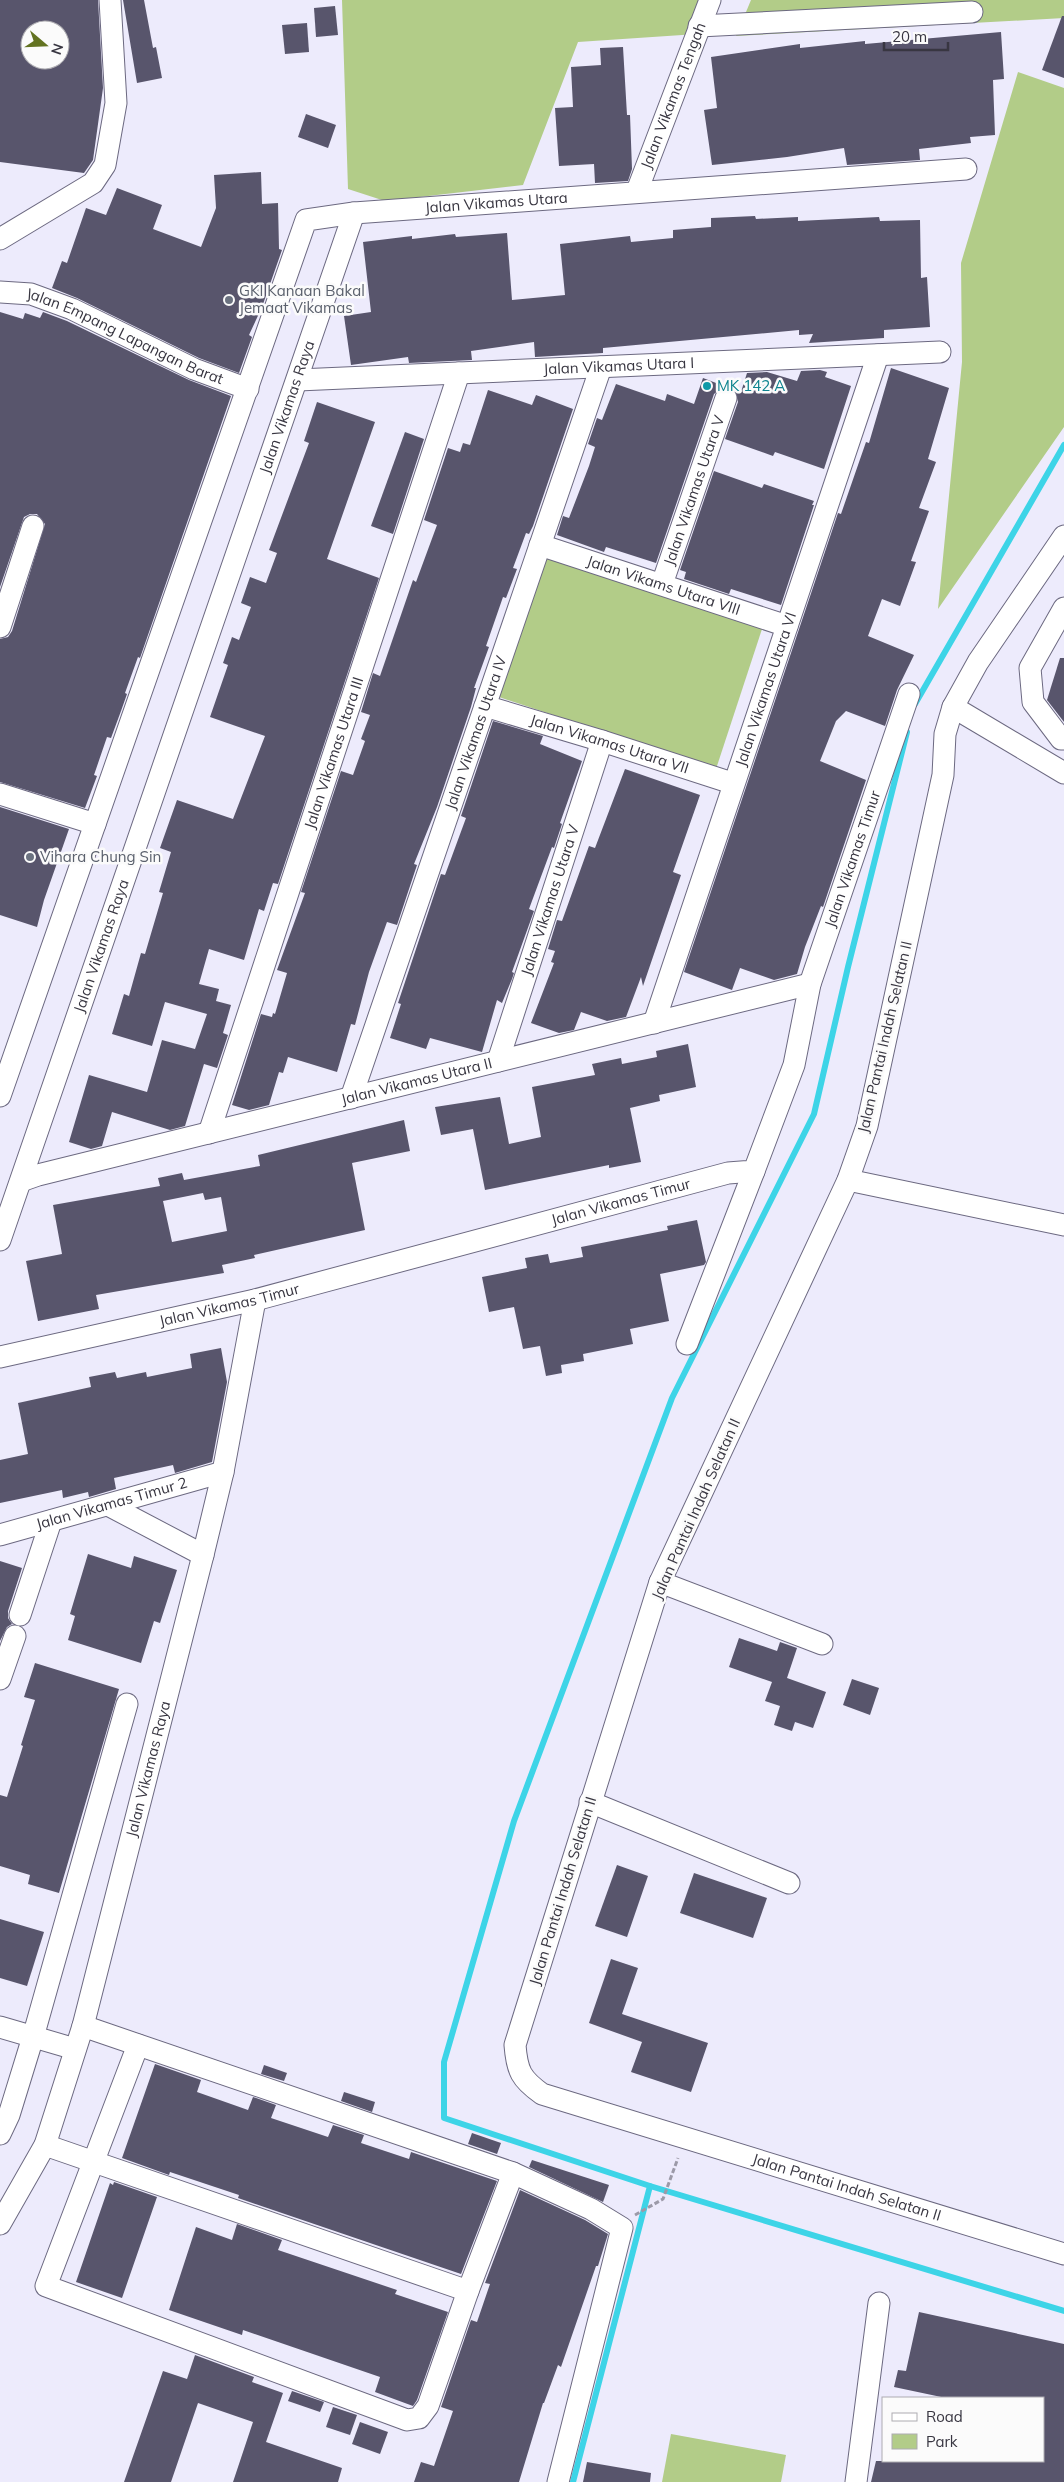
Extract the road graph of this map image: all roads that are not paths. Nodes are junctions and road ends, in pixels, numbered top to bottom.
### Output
1 (110, 0) edge
2 (710, 0) edge
3 (972, 12) dead end
4 (699, 26) junction
5 (966, 169) dead end
6 (637, 192) junction
7 (350, 214) junction
8 (0, 239) edge
9 (0, 292) edge
10 (940, 352) dead end
11 (878, 355) junction
12 (601, 367) junction
13 (459, 373) junction
14 (298, 380) junction
15 (248, 389) junction
16 (726, 398) dead end
17 (33, 526) dead end
18 (1064, 536) edge
19 (540, 545) junction
20 (662, 584) junction
21 (1064, 608) edge
22 (787, 626) junction
23 (0, 627) edge
24 (909, 694) dead end
25 (485, 706) junction
26 (953, 707) junction
27 (1064, 739) edge
28 (602, 741) junction
29 (1064, 773) edge
30 (732, 783) junction
31 (0, 794) edge
32 (95, 824) junction
33 (810, 984) junction
34 (654, 1022) junction
35 (498, 1061) junction
36 (0, 1096) edge
37 (350, 1098) junction
38 (209, 1133) junction
39 (754, 1171) junction
40 (848, 1180) junction
41 (21, 1181) junction
42 (1064, 1225) edge
43 (0, 1240) edge
44 (255, 1300) junction
45 (687, 1344) dead end
46 (0, 1357) edge
47 (223, 1472) junction
48 (108, 1505) junction
49 (51, 1521) junction
50 (0, 1535) edge
51 (204, 1555) junction
52 (660, 1582) junction
53 (20, 1615) dead end
54 (15, 1636) dead end
55 (822, 1644) dead end
56 (0, 1679) edge
57 (127, 1704) dead end
58 (590, 1802) junction
59 (789, 1883) dead end
60 (83, 2026) junction
61 (0, 2027) edge
62 (33, 2037) junction
63 (138, 2045) junction
64 (75, 2049) junction
65 (0, 2134) edge
66 (45, 2145) junction
67 (94, 2161) junction
68 (513, 2173) junction
69 (0, 2224) edge
70 (1064, 2254) edge
71 (468, 2291) junction
72 (878, 2303) dead end
73 (558, 2482) edge
74 (856, 2482) edge

1 - 8 street
2 - 4 street, Jalan Vikamas Tengah
3 - 4 street
4 - 6 street, Jalan Vikamas Tengah
5 - 6 street, Jalan Vikamas Utara
6 - 7 street, Jalan Vikamas Utara
7 - 14 street, Jalan Vikamas Raya
7 - 15 street
9 - 15 street, Jalan Empang Lapangan Barat
10 - 11 street, Jalan Vikamas Utara I
11 - 12 street, Jalan Vikamas Utara I
11 - 22 street, Jalan Vikamas Utara VI
12 - 13 street, Jalan Vikamas Utara I
12 - 19 street, Jalan Vikamas Utara IV
13 - 14 street, Jalan Vikamas Utara I
13 - 38 street, Jalan Vikamas Utara III
14 - 41 street, Jalan Vikamas Raya
15 - 32 street
16 - 20 street, Jalan Vikamas Utara V
17 - 23 street
18 - 26 street, Jalan Pantai Indah Selatan II
19 - 20 street, Jalan Vikams Utara VIII
19 - 25 street, Jalan Vikamas Utara IV
20 - 22 street, Jalan Vikams Utara VIII
21 - 27 street
22 - 30 street, Jalan Vikamas Utara VI
24 - 33 street, Jalan Vikamas Timur
25 - 28 street, Jalan Vikamas Utara VII
25 - 37 street, Jalan Vikamas Utara IV
26 - 29 street
26 - 40 street, Jalan Pantai Indah Selatan II
28 - 30 street, Jalan Vikamas Utara VII
28 - 35 street, Jalan Vikamas Utara V
30 - 34 street, Jalan Vikamas Utara VI
31 - 32 street
32 - 36 street
33 - 34 street, Jalan Vikamas Utara II
33 - 39 street, Jalan Vikamas Timur
34 - 35 street, Jalan Vikamas Utara II
35 - 37 street, Jalan Vikamas Utara II
37 - 38 street, Jalan Vikamas Utara II
38 - 41 street, Jalan Vikamas Utara II
39 - 44 street, Jalan Vikamas Timur
39 - 45 street
40 - 42 street
40 - 52 street, Jalan Pantai Indah Selatan II
41 - 43 street, Jalan Vikamas Raya
44 - 46 street, Jalan Vikamas Timur
44 - 47 street, Jalan Vikamas Raya
47 - 48 street, Jalan Vikamas Timur 2
47 - 51 street, Jalan Vikamas Raya
48 - 49 street, Jalan Vikamas Timur 2
48 - 51 street
49 - 50 street, Jalan Vikamas Timur 2
49 - 53 street
51 - 60 street, Jalan Vikamas Raya
52 - 55 street
52 - 58 street, Jalan Pantai Indah Selatan II
54 - 56 street
57 - 62 street
58 - 59 street
58 - 70 street, Jalan Pantai Indah Selatan II
60 - 63 street
60 - 64 street, Jalan Vikamas Raya
61 - 62 street
62 - 64 street
62 - 65 street
63 - 67 street
63 - 68 street
64 - 66 street, Jalan Vikamas Raya
66 - 67 street
66 - 69 street, Jalan Vikamas Raya
67 - 71 street
67 - 71 street
68 - 71 street
68 - 73 street
72 - 74 street

